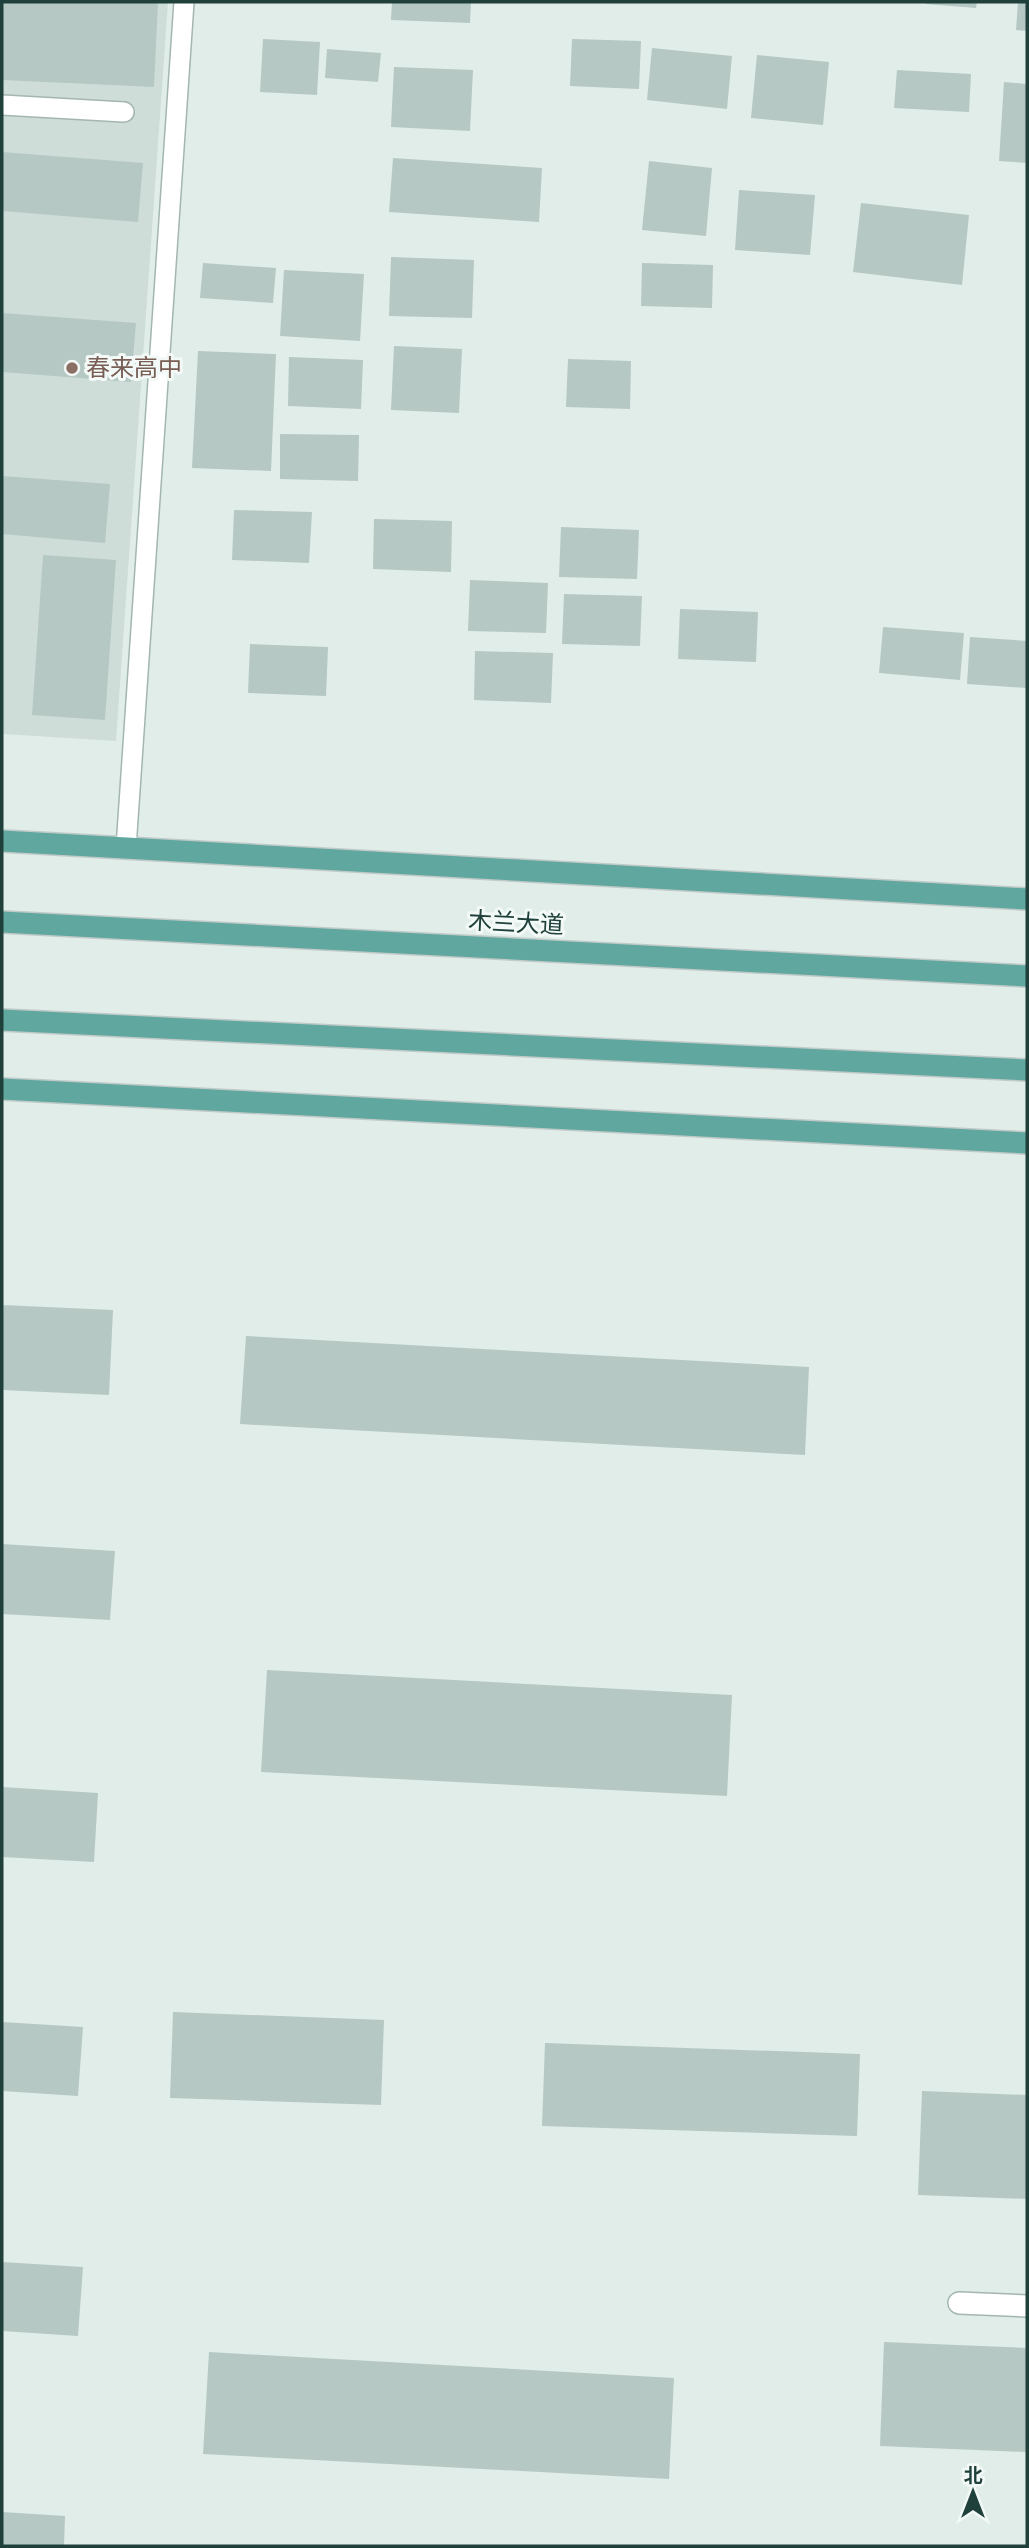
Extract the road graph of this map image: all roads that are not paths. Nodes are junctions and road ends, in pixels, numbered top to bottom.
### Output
1 (184, 2) edge
2 (2, 105) edge
3 (124, 112) dead end
4 (2, 841) edge
5 (126, 848) junction
6 (1027, 899) edge
7 (2, 922) edge
8 (1027, 976) edge
9 (2, 1020) edge
10 (1027, 1070) edge
11 (2, 1089) edge
12 (1027, 1143) edge
13 (959, 2303) dead end
14 (1027, 2306) edge

1 - 5 lane
2 - 3 lane
4 - 5 main road
5 - 6 main road
7 - 8 main road, 木兰大道
9 - 10 main road
11 - 12 main road
13 - 14 street

